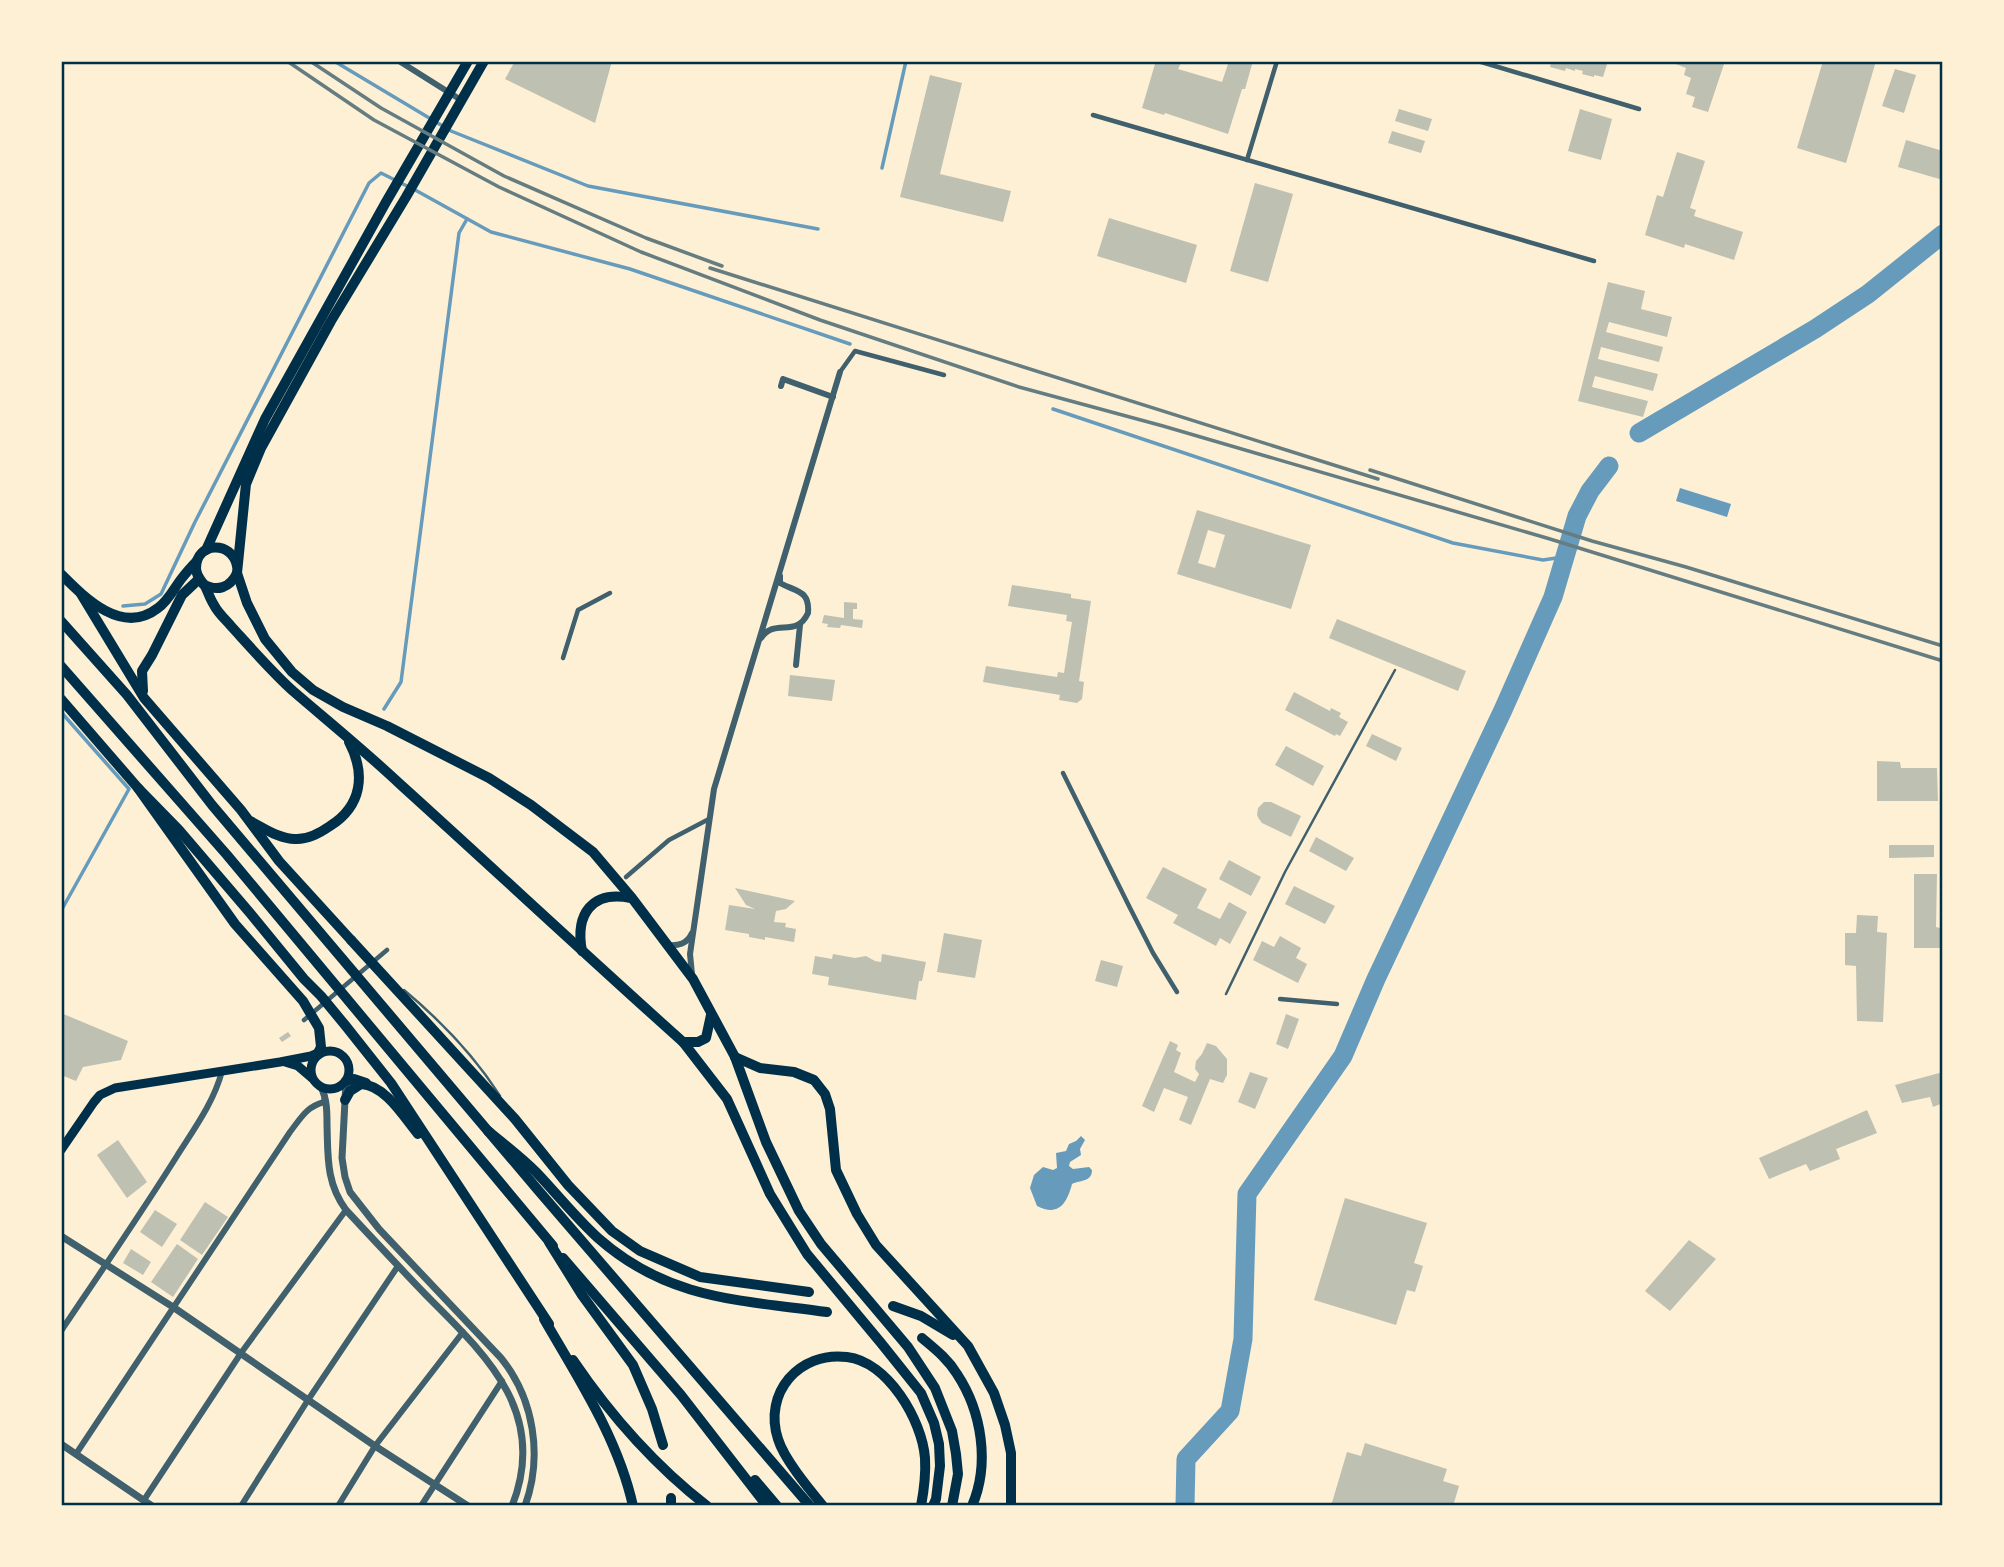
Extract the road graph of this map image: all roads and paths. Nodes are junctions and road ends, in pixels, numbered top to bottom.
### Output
1 (399, 61) edge
2 (468, 61) edge
3 (484, 61) edge
4 (1277, 61) edge
5 (1478, 61) edge
6 (450, 92) junction
7 (458, 104) junction
8 (1639, 109) dead end
9 (1093, 115) dead end
10 (1247, 160) junction
11 (1594, 261) dead end
12 (841, 372) joint
13 (944, 375) dead end
14 (781, 386) dead end
15 (833, 397) junction
16 (206, 550) junction
17 (197, 562) junction
18 (237, 570) junction
19 (61, 574) edge
20 (780, 574) junction
21 (201, 581) junction
22 (610, 593) dead end
23 (81, 594) junction
24 (61, 621) edge
25 (800, 625) junction
26 (755, 651) junction
27 (563, 657) dead end
28 (796, 665) dead end
29 (61, 667) edge
30 (1395, 670) dead end
31 (144, 698) junction
32 (61, 699) edge
33 (342, 733) junction
34 (1063, 773) dead end
35 (138, 788) junction
36 (248, 819) junction
37 (709, 819) junction
38 (626, 877) dead end
39 (632, 898) junction
40 (694, 928) junction
41 (667, 945) junction
42 (387, 950) dead end
43 (582, 951) junction
44 (694, 979) junction
45 (1177, 992) dead end
46 (1226, 994) dead end
47 (1280, 999) dead end
48 (1337, 1004) dead end
49 (711, 1014) junction
50 (304, 1020) dead end
51 (683, 1042) junction
52 (318, 1053) junction
53 (734, 1057) junction
54 (280, 1062) junction
55 (222, 1071) junction
56 (313, 1079) junction
57 (346, 1081) junction
58 (321, 1087) junction
59 (372, 1087) junction
60 (325, 1097) junction
61 (345, 1100) junction
62 (306, 1111) junction
63 (327, 1116) junction
64 (488, 1130) junction
65 (61, 1150) edge
66 (444, 1164) junction
67 (345, 1210) junction
68 (61, 1236) edge
69 (549, 1242) junction
70 (396, 1248) junction
71 (387, 1253) junction
72 (105, 1265) junction
73 (398, 1266) junction
74 (416, 1268) junction
75 (408, 1276) junction
76 (810, 1292) dead end
77 (893, 1306) dead end
78 (173, 1307) junction
79 (827, 1312) dead end
80 (544, 1319) junction
81 (61, 1331) edge
82 (463, 1332) junction
83 (922, 1338) dead end
84 (968, 1346) junction
85 (241, 1353) junction
86 (502, 1381) junction
87 (681, 1395) junction
88 (523, 1397) junction
89 (308, 1400) junction
90 (512, 1401) junction
91 (532, 1424) junction
92 (520, 1425) junction
93 (61, 1444) edge
94 (663, 1445) dead end
95 (375, 1446) junction
96 (76, 1454) junction
97 (435, 1484) junction
98 (144, 1500) junction
99 (152, 1506) edge
100 (241, 1506) edge
101 (338, 1506) edge
102 (421, 1506) edge
103 (468, 1506) edge
104 (512, 1506) edge
105 (525, 1506) edge
106 (633, 1506) edge
107 (707, 1506) edge
108 (767, 1506) edge
109 (777, 1506) edge
110 (810, 1506) edge
111 (823, 1506) edge
112 (921, 1506) edge
113 (933, 1506) edge
114 (952, 1506) edge
115 (972, 1506) edge
116 (1011, 1506) edge

1 - 6 street
2 - 6 main road
3 - 7 main road
4 - 10 street
5 - 8 street
6 - 7 street
6 - 16 main road
7 - 18 main road
9 - 10 street
10 - 11 street
12 - 13 street
12 - 15 street
14 - 15 street
15 - 20 street
16 - 17 main road
16 - 18 main road
17 - 21 main road
17 - 23 main road
18 - 21 main road
18 - 39 main road
19 - 23 main road
20 - 25 street
20 - 26 street
21 - 31 main road
21 - 33 main road
22 - 27 street
23 - 31 main road
24 - 64 main road
25 - 26 street
25 - 28 street
26 - 37 street
29 - 69 main road
30 - 46 lane
31 - 36 main road
32 - 35 main road
33 - 36 main road
33 - 43 main road
34 - 45 street
35 - 52 main road
35 - 66 main road
36 - 76 main road
37 - 38 street
37 - 40 street
39 - 41 main road
39 - 43 main road
40 - 41 street
40 - 44 street
41 - 44 main road
42 - 50 street
43 - 51 main road
44 - 49 main road
47 - 48 street
49 - 51 main road
49 - 53 main road
51 - 113 highway
52 - 54 main road
52 - 56 main road
52 - 57 main road
53 - 84 main road
53 - 114 highway
54 - 55 main road
54 - 56 main road
55 - 65 main road
55 - 72 street
56 - 58 main road
57 - 58 main road
57 - 59 main road
57 - 61 street
58 - 60 street
59 - 61 main road
59 - 66 main road
60 - 62 street
60 - 63 street
61 - 70 street
62 - 63 street
62 - 78 street
63 - 67 street
64 - 79 highway
64 - 110 main road
66 - 80 main road
67 - 71 street
67 - 85 street
68 - 72 street
69 - 87 main road
69 - 94 highway
70 - 71 street
70 - 73 street
70 - 74 street
71 - 73 street
72 - 78 street
72 - 81 street
73 - 74 street
73 - 75 street
73 - 89 street
74 - 75 street
74 - 88 street
75 - 82 street
77 - 84 main road
78 - 85 street
78 - 96 street
80 - 106 highway
80 - 107 main road
82 - 86 street
82 - 95 street
83 - 115 highway
84 - 116 main road
85 - 89 street
85 - 98 street
86 - 90 street
86 - 97 street
87 - 108 main road
87 - 109 main road
88 - 90 street
88 - 91 street
89 - 95 street
89 - 100 street
90 - 92 street
91 - 92 street
91 - 105 street
92 - 104 street
93 - 96 street
95 - 97 street
95 - 101 street
96 - 98 street
97 - 102 street
97 - 103 street
98 - 99 street
111 - 112 highway

